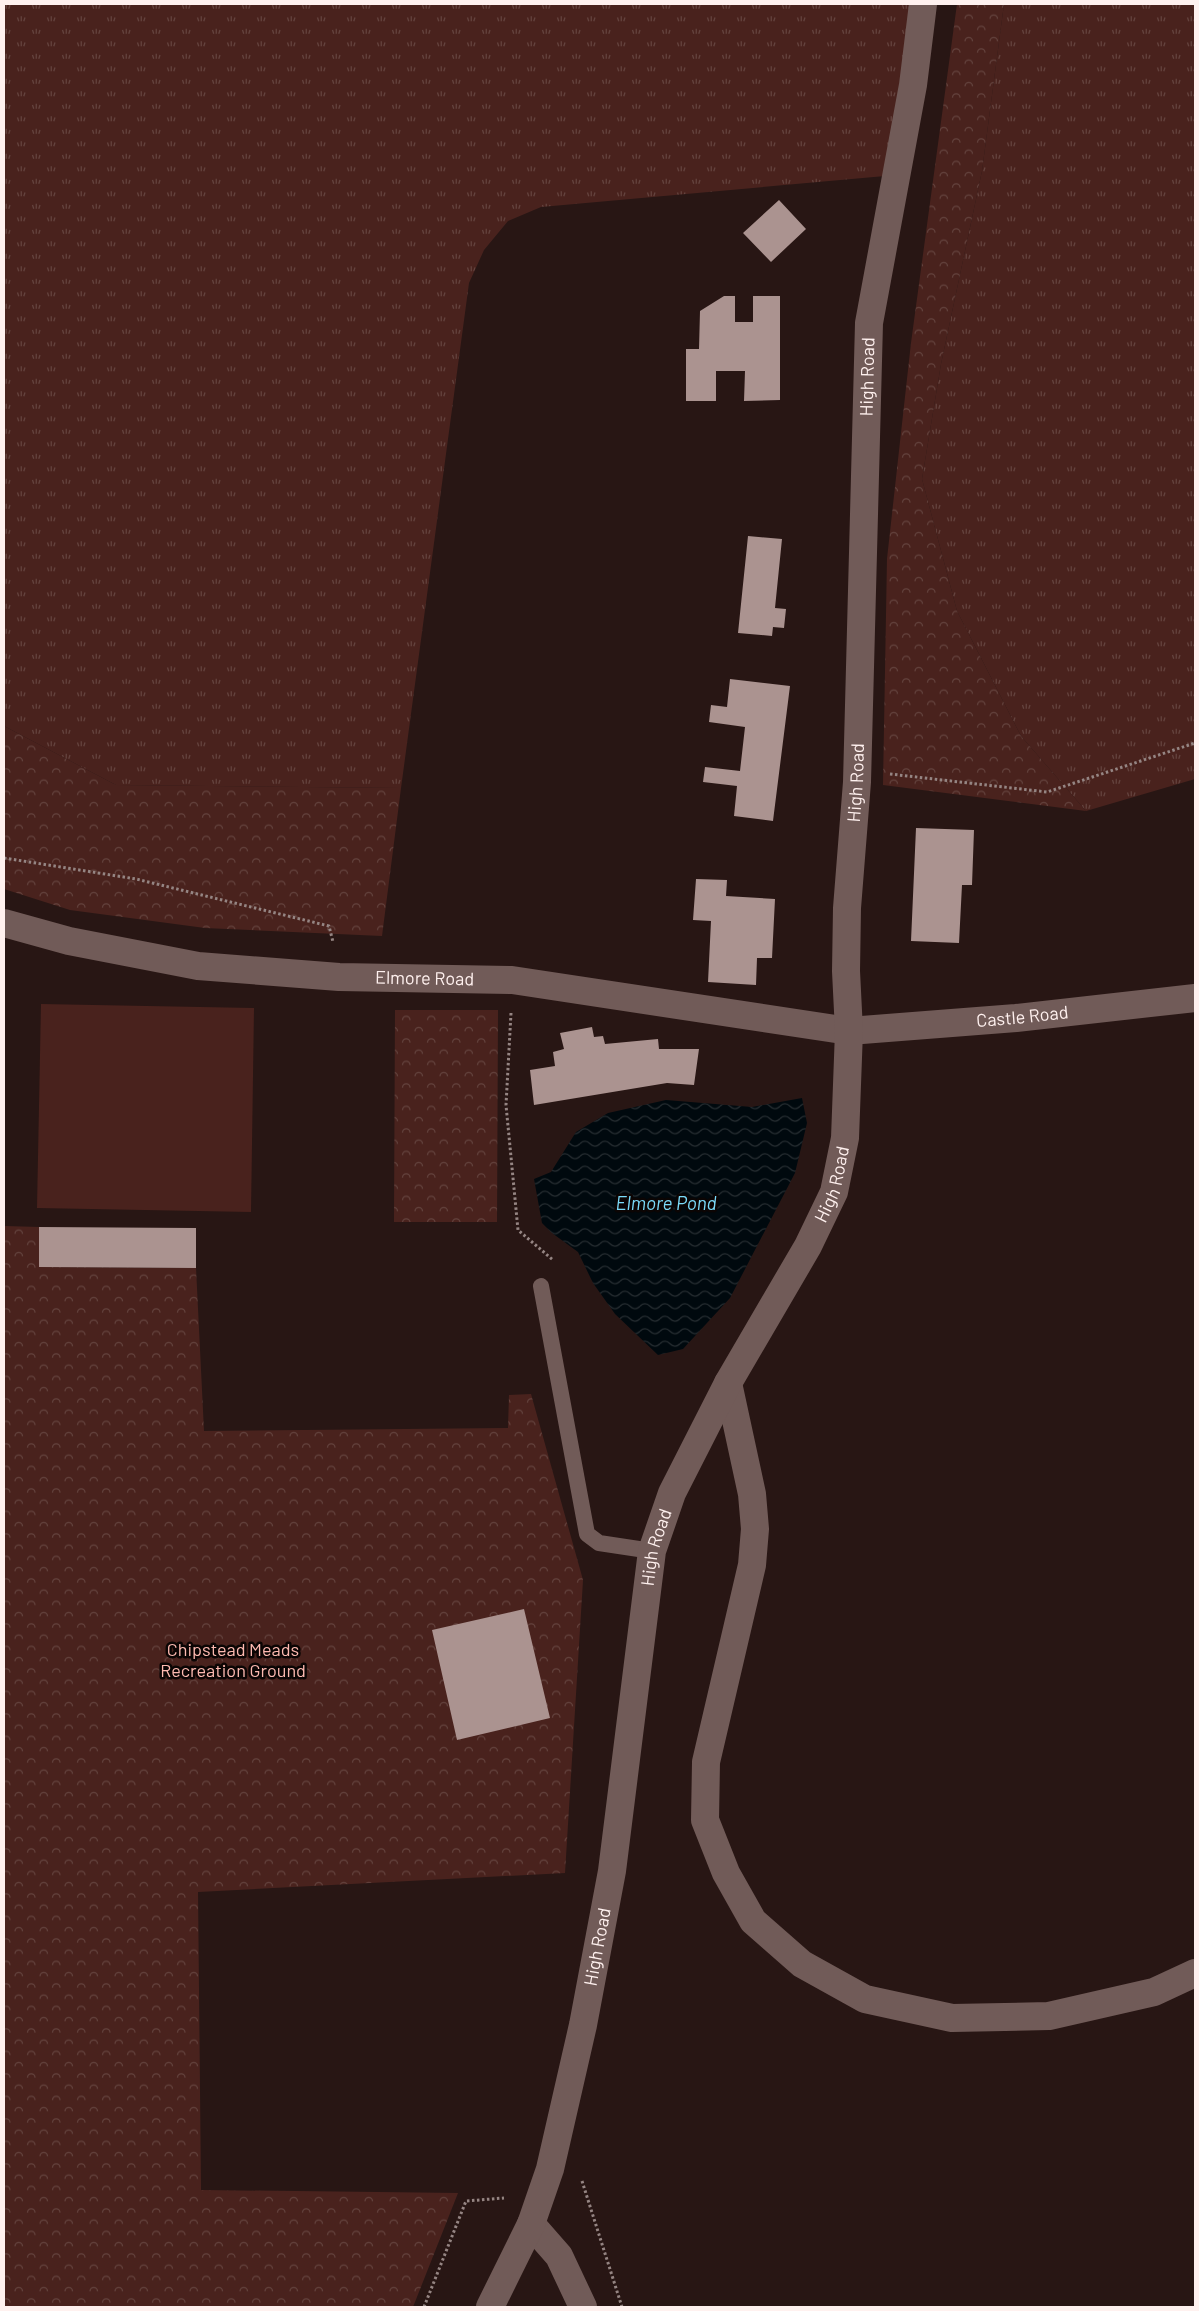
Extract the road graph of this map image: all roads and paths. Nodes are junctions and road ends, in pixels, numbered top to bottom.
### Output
1 (923, 4) edge
2 (1195, 743) edge
3 (857, 771) junction
4 (4, 858) edge
5 (4, 923) edge
6 (339, 977) junction
7 (512, 980) junction
8 (1195, 998) edge
9 (849, 1031) junction
10 (558, 1268) dead end
11 (541, 1286) dead end
12 (728, 1383) junction
13 (652, 1551) junction
14 (1195, 1974) edge
15 (550, 2169) junction
16 (510, 2197) dead end
17 (531, 2224) junction
18 (424, 2307) edge
19 (490, 2307) edge
20 (583, 2307) edge
21 (622, 2307) edge

1 - 3 street, High Road
2 - 3 path
3 - 9 street, High Road
4 - 6 path
5 - 6 street, Elmore Road
6 - 7 street, Elmore Road
7 - 9 street, Elmore Road
7 - 10 path
8 - 9 street, Castle Road
9 - 12 street, High Road
11 - 13 lane
12 - 13 street, High Road
12 - 14 street
13 - 15 street, High Road
15 - 17 street, High Road
15 - 21 path
16 - 18 path
17 - 19 street, High Road
17 - 20 street

